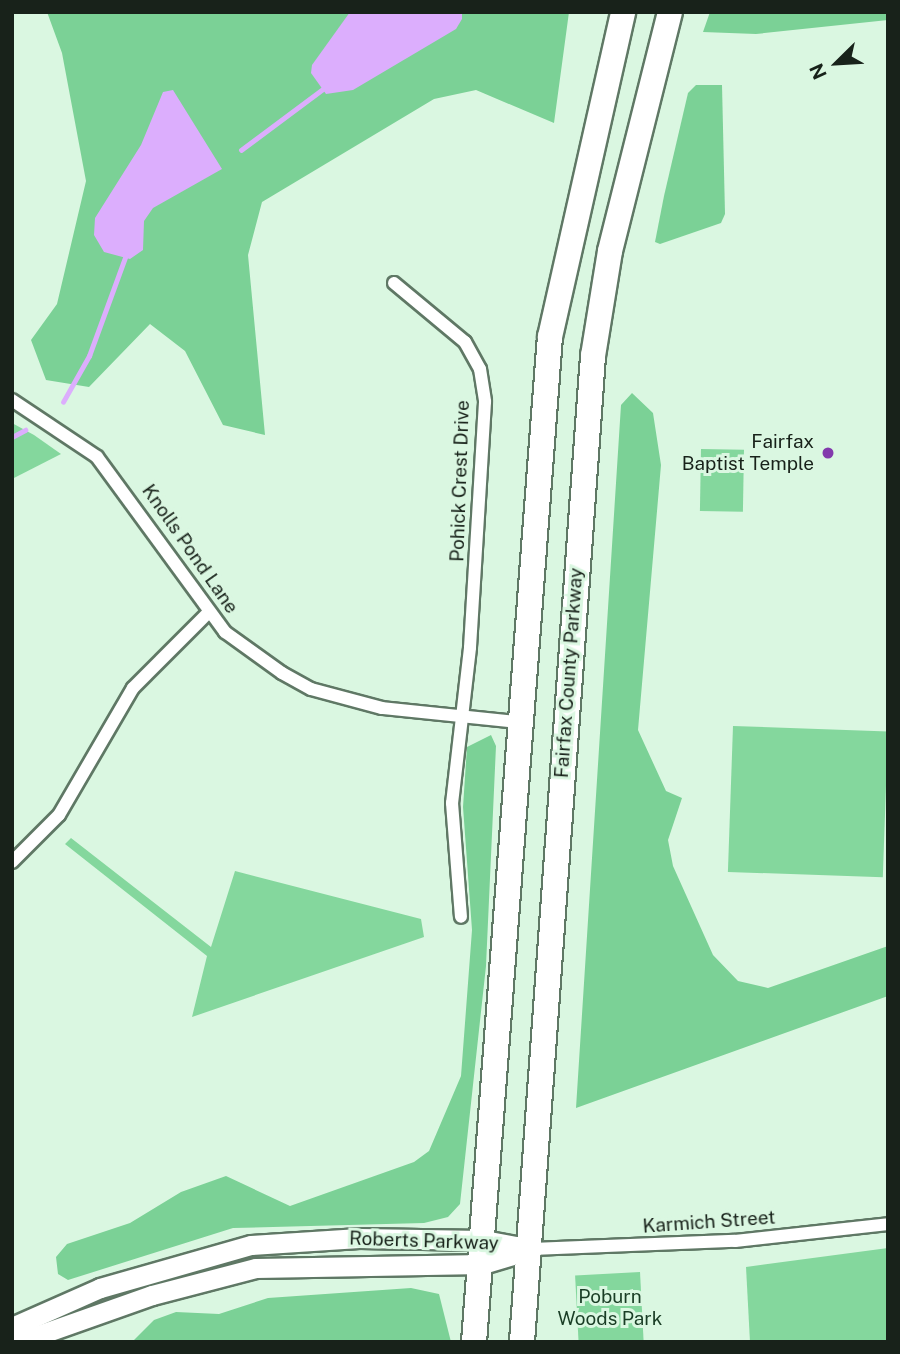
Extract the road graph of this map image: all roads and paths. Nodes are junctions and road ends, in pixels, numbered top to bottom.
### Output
1 (623, 12) edge
2 (670, 12) edge
3 (394, 283) dead end
4 (12, 400) edge
5 (209, 612) junction
6 (462, 719) junction
7 (517, 722) junction
8 (12, 862) edge
9 (461, 917) dead end
10 (888, 1224) edge
11 (532, 1249) junction
12 (483, 1252) junction
13 (54, 1307) junction
14 (12, 1326) edge
15 (64, 1334) edge
16 (19, 1342) edge
17 (474, 1342) edge
18 (522, 1342) edge

1 - 7 highway
2 - 11 highway, Fairfax County Parkway
3 - 6 street, Pohick Crest Drive
4 - 5 street, Knolls Pond Lane
5 - 6 street, Knolls Pond Lane
5 - 8 street
6 - 7 street, Knolls Pond Lane
6 - 9 street, Pohick Crest Drive
7 - 12 highway
10 - 11 street, Karmich Street
11 - 12 main road, Roberts Parkway
11 - 18 highway, Fairfax County Parkway
12 - 13 main road, Roberts Parkway
12 - 15 main road, Roberts Parkway
12 - 17 highway
13 - 14 main road, Roberts Parkway
13 - 15 street
15 - 16 main road, Roberts Parkway

